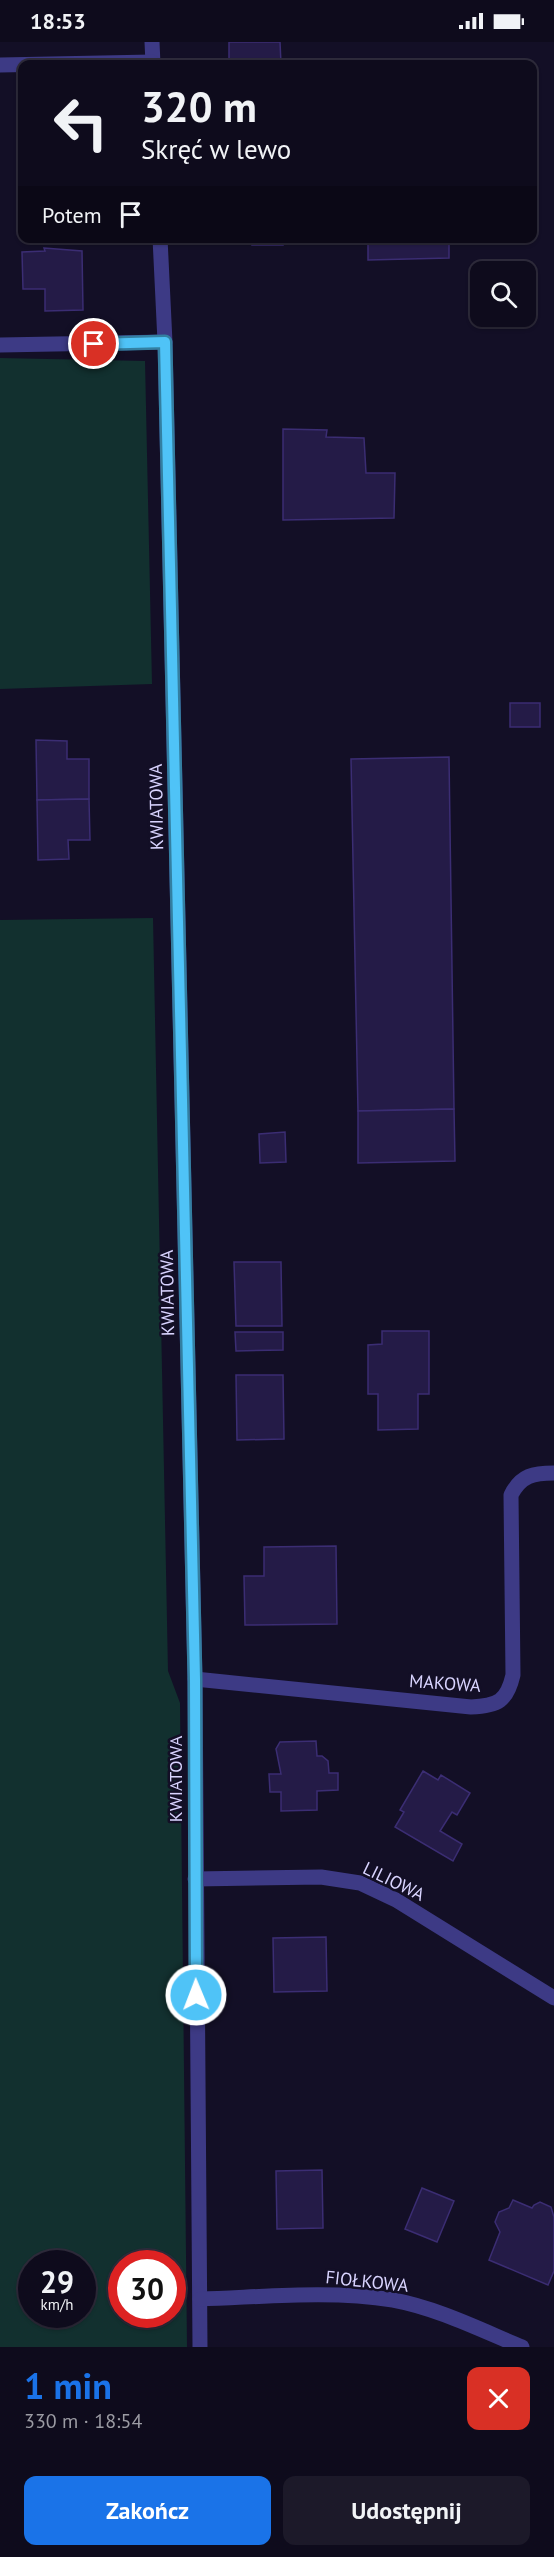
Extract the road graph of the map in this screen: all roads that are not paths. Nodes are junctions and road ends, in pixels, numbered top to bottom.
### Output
1 (152, 42) edge
2 (153, 60) edge
3 (0, 65) edge
4 (18, 65) edge
5 (160, 243) edge
6 (165, 342) junction
7 (0, 345) edge
8 (554, 1473) edge
9 (195, 1679) junction
10 (195, 1879) junction
11 (554, 1998) edge
12 (200, 2299) junction
13 (200, 2347) edge
14 (522, 2347) edge

1 - 2 street
3 - 4 street
5 - 6 street, KWIATOWA
6 - 7 street
6 - 9 street, KWIATOWA
8 - 9 street, MAKOWA
9 - 10 street, KWIATOWA
10 - 11 street, LILIOWA
10 - 12 street, KWIATOWA
12 - 13 street, KWIATOWA
12 - 14 street, FIOŁKOWA

